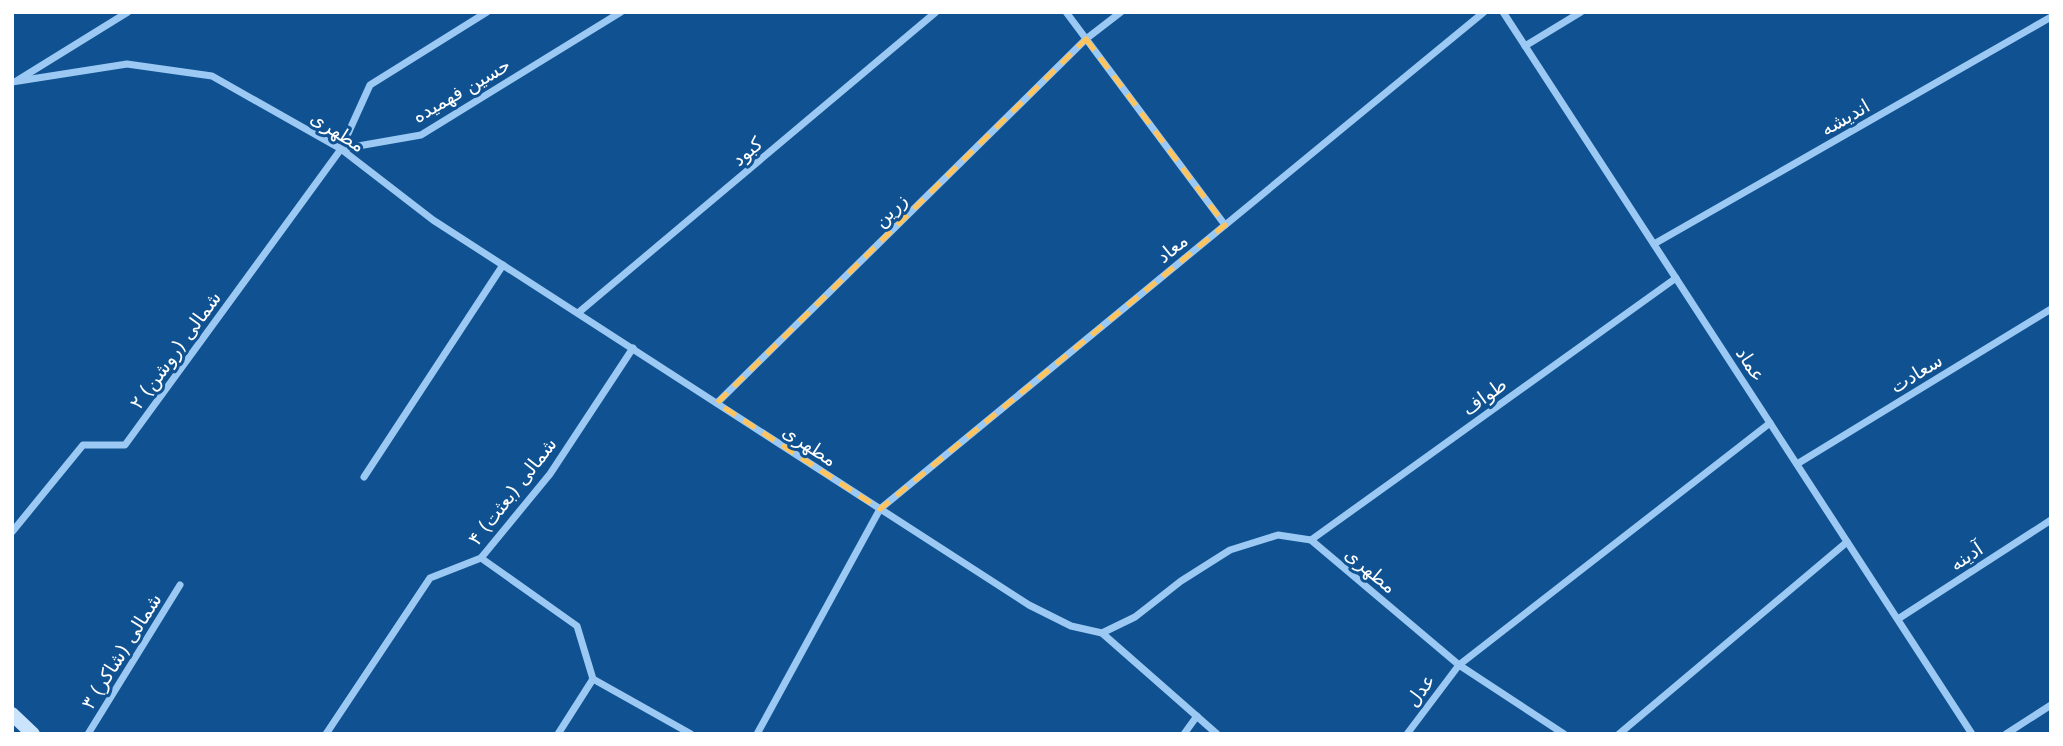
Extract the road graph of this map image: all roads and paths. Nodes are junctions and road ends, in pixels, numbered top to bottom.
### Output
1 (128, 12) edge
2 (487, 12) edge
3 (621, 12) edge
4 (936, 12) edge
5 (1066, 12) edge
6 (1121, 12) edge
7 (1484, 12) edge
8 (1503, 12) edge
9 (1581, 12) edge
10 (118, 15) edge
11 (2051, 17) edge
12 (1086, 39) junction
13 (1525, 46) junction
14 (13, 81) edge
15 (341, 149) junction
16 (1225, 225) junction
17 (1654, 244) junction
18 (503, 265) junction
19 (1676, 278) junction
20 (2051, 309) edge
21 (578, 313) junction
22 (633, 348) junction
23 (717, 403) junction
24 (1770, 423) junction
25 (1797, 464) junction
26 (364, 477) dead end
27 (880, 509) junction
28 (2051, 520) edge
29 (12, 532) edge
30 (1311, 540) junction
31 (1847, 542) junction
32 (481, 558) junction
33 (180, 585) dead end
34 (1898, 619) junction
35 (1102, 633) junction
36 (1459, 665) junction
37 (593, 679) junction
38 (2051, 705) edge
39 (12, 714) edge
40 (1197, 716) junction
41 (33, 734) edge
42 (88, 734) edge
43 (326, 734) edge
44 (558, 734) edge
45 (691, 734) edge
46 (757, 734) edge
47 (1184, 734) edge
48 (1217, 734) edge
49 (1406, 734) edge
50 (1564, 734) edge
51 (1619, 734) edge
52 (1972, 734) edge
53 (2006, 734) edge

1 - 10 street
2 - 15 street
3 - 15 street, حسین فهمیده
4 - 21 street, کبود
5 - 12 street
6 - 12 street, زرین
7 - 16 street, معاد
8 - 13 street, عماد
9 - 13 street
10 - 14 street
11 - 17 street, اندیشه
12 - 16 street
12 - 23 street, زرین
13 - 17 street, عماد
14 - 15 street, مطهری
15 - 18 street, مطهری
15 - 29 street, ۲ شمالی (روشن)
16 - 27 street, معاد
17 - 19 street, عماد
18 - 21 street, مطهری
18 - 26 street
19 - 24 street, عماد
19 - 30 street, طواف
20 - 25 street, سعادت
21 - 22 street, مطهری
22 - 23 street, مطهری
22 - 32 street, ۴ شمالی (بعثت)
23 - 27 street, مطهری
24 - 25 street, عماد
24 - 36 street, عدل
25 - 31 street, عماد
27 - 35 street, مطهری
27 - 46 street
28 - 34 street, آدینه
30 - 35 street
30 - 36 street, مطهری
31 - 34 street, عماد
31 - 51 street
32 - 37 street
32 - 43 street, ۴ شمالی (بعثت)
33 - 42 street, ۳ شمالی (شاکر)
34 - 52 street, عماد
35 - 40 street
36 - 49 street, عدل
36 - 50 street, مطهری
37 - 44 street
37 - 45 street
38 - 53 street
39 - 41 street
40 - 47 street
40 - 48 street

